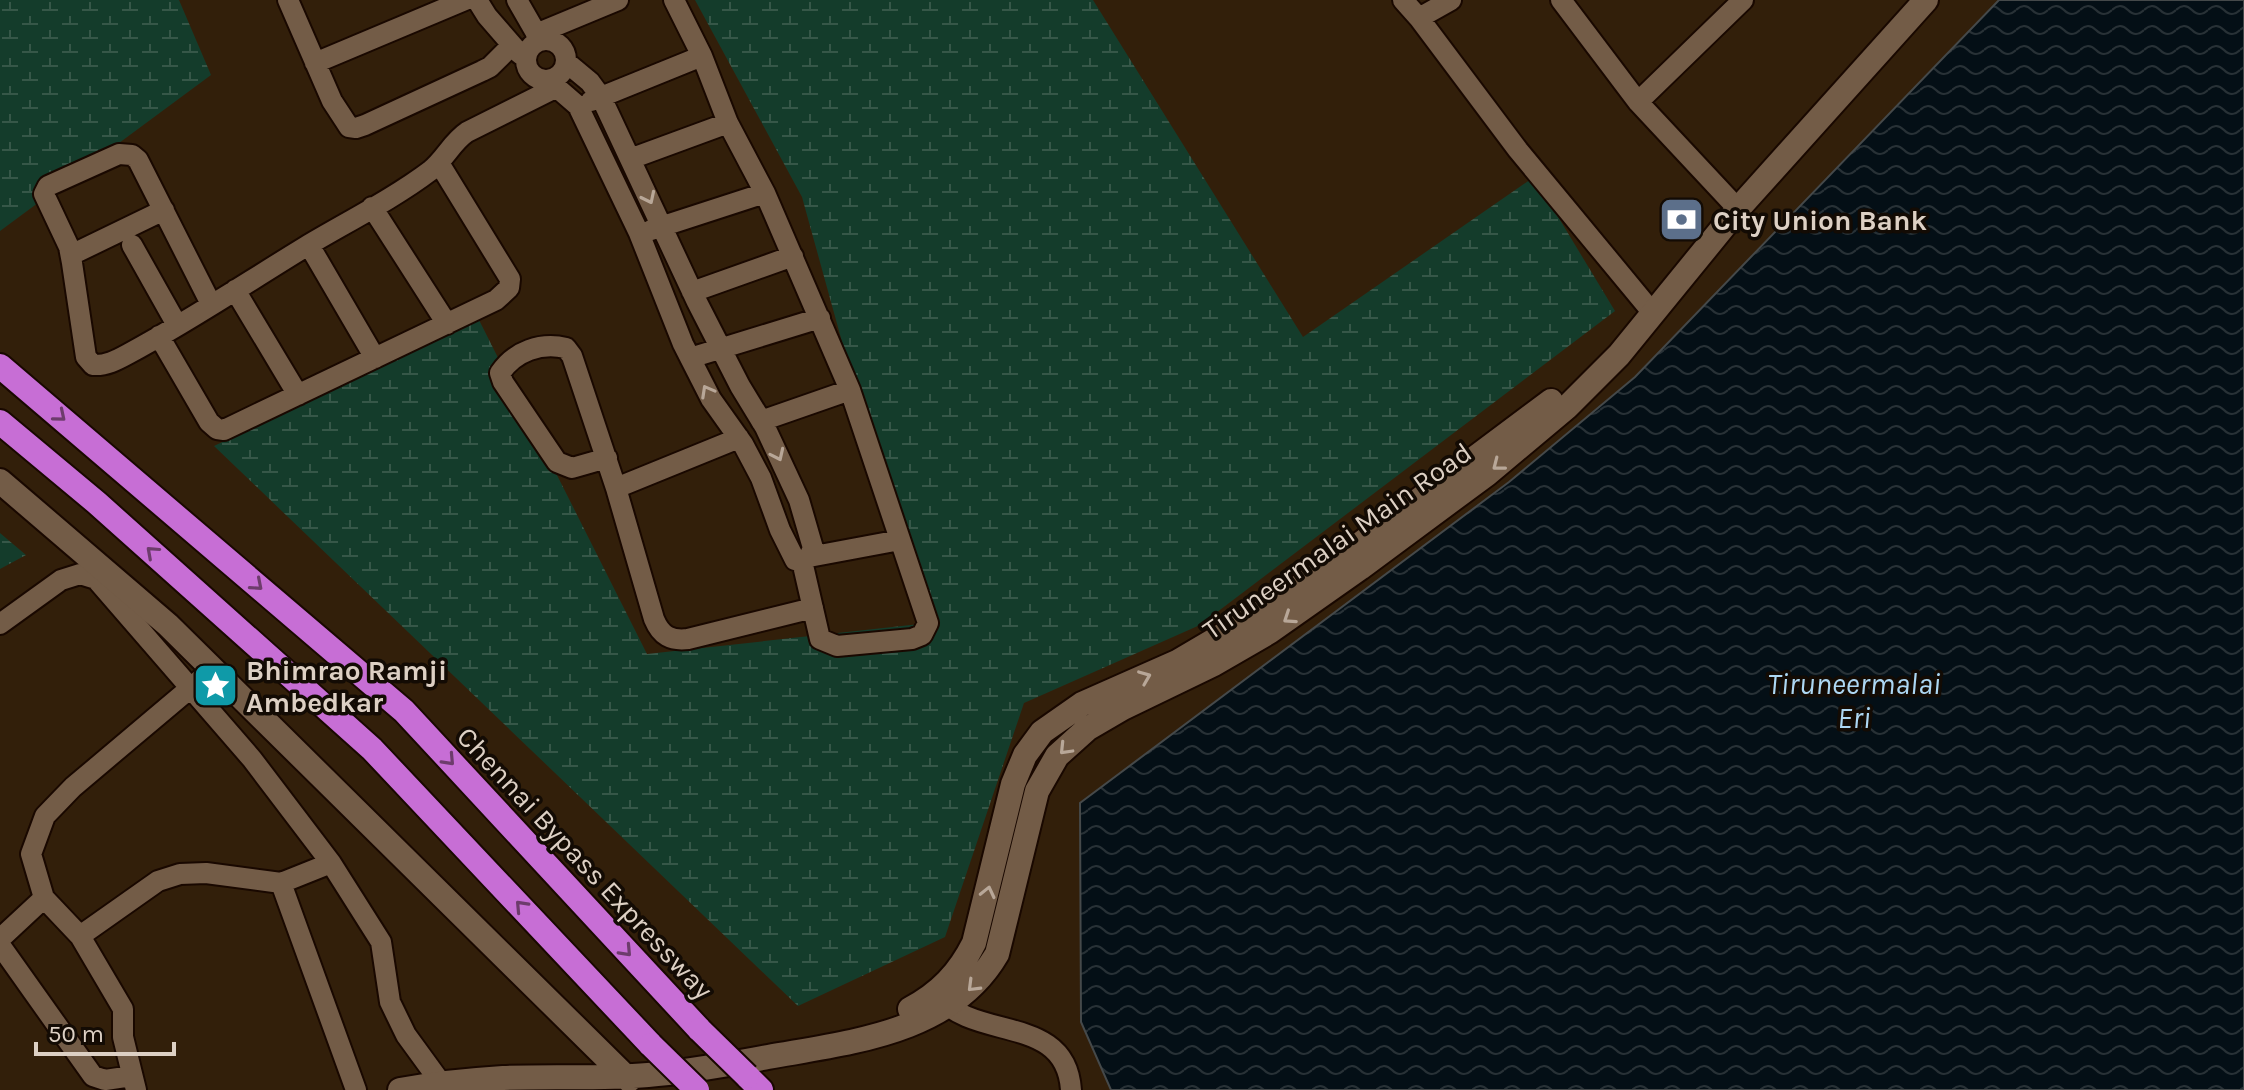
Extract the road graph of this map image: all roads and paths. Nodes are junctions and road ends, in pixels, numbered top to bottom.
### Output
1 (288, 0) edge
2 (465, 0) edge
3 (477, 0) edge
4 (517, 0) edge
5 (618, 0) edge
6 (674, 0) edge
7 (1403, 0) edge
8 (1451, 0) edge
9 (1561, 0) edge
10 (1743, 0) edge
11 (1926, 0) edge
12 (1419, 18) junction
13 (538, 37) junction
14 (519, 53) junction
15 (702, 56) junction
16 (566, 62) junction
17 (315, 63) junction
18 (552, 84) junction
19 (601, 97) junction
20 (1638, 102) junction
21 (578, 106) junction
22 (728, 123) junction
23 (630, 159) junction
24 (439, 163) junction
25 (765, 193) junction
26 (372, 207) junction
27 (1738, 209) junction
28 (164, 210) junction
29 (663, 227) junction
30 (639, 233) junction
31 (132, 245) dead end
32 (309, 245) junction
33 (71, 255) junction
34 (793, 256) junction
35 (235, 290) junction
36 (692, 292) junction
37 (211, 304) junction
38 (1652, 312) junction
39 (820, 318) junction
40 (447, 324) junction
41 (177, 325) junction
42 (159, 336) junction
43 (720, 348) junction
44 (375, 358) junction
45 (690, 358) junction
46 (0, 366) edge
47 (850, 390) junction
48 (298, 395) junction
49 (761, 421) junction
50 (0, 422) edge
51 (739, 438) junction
52 (607, 458) junction
53 (0, 481) edge
54 (616, 488) junction
55 (900, 540) junction
56 (806, 559) junction
57 (813, 608) junction
58 (0, 624) edge
59 (213, 669) junction
60 (192, 687) junction
61 (331, 863) junction
62 (281, 883) junction
63 (44, 898) junction
64 (80, 936) junction
65 (0, 939) edge
66 (0, 945) edge
67 (941, 1000) junction
68 (134, 1083) edge
69 (441, 1083) junction
70 (632, 1083) edge
71 (754, 1083) edge
72 (356, 1090) edge
73 (400, 1090) edge
74 (697, 1090) edge
75 (1071, 1090) edge

1 - 17 street
2 - 17 street
3 - 14 street
4 - 13 street
5 - 13 street
6 - 15 street
7 - 12 street
8 - 12 street
9 - 20 street
10 - 20 street
11 - 27 main road, Tiruneermalai Main Road
12 - 38 street
13 - 14 street
13 - 16 street
14 - 17 street
14 - 18 street
15 - 19 street
15 - 22 street
16 - 18 street
16 - 19 street
18 - 21 street
18 - 24 street
19 - 21 street
19 - 23 street
20 - 27 street
21 - 30 street
22 - 23 street
22 - 25 street
23 -> 29 street
24 - 26 street
24 - 40 street
25 - 29 street
25 - 34 street
26 - 32 street
26 - 40 street
27 - 38 main road, Tiruneermalai Main Road
28 - 33 street
28 - 33 street
28 - 37 street
29 - 30 street
29 - 36 street
30 - 45 street
31 - 41 street
32 - 35 street
32 - 44 street
33 - 42 street
34 - 36 street
34 - 39 street
35 - 37 street
35 - 48 street
36 - 43 street
37 - 41 street
38 - 67 main road, Tiruneermalai Main Road
39 - 43 street
39 - 47 street
40 - 44 street
41 - 42 street
42 - 48 street
43 - 45 street
43 - 49 street
44 - 48 street
51 -> 45 street
46 -> 71 highway, Chennai Bypass Expressway, bridge
47 - 49 street
47 - 55 street
49 -> 56 street
74 -> 50 highway, bridge
51 - 54 street
51 - 56 street
52 - 52 street
52 - 54 street
53 - 59 main road
54 - 57 street
55 - 56 street
55 - 57 street
56 - 57 street
58 - 60 street
59 - 60 street
59 - 70 main road
60 - 61 street
60 - 63 street
61 - 62 street
61 - 69 street
62 - 64 street
62 - 72 street
63 - 64 street
63 - 65 street
64 - 68 street
66 - 68 street
67 - 70 main road, Tiruneermalai Main Road
67 - 75 street
69 - 70 main road, Tiruneermalai Main Road
69 - 73 main road, Tiruneermalai Main Road

